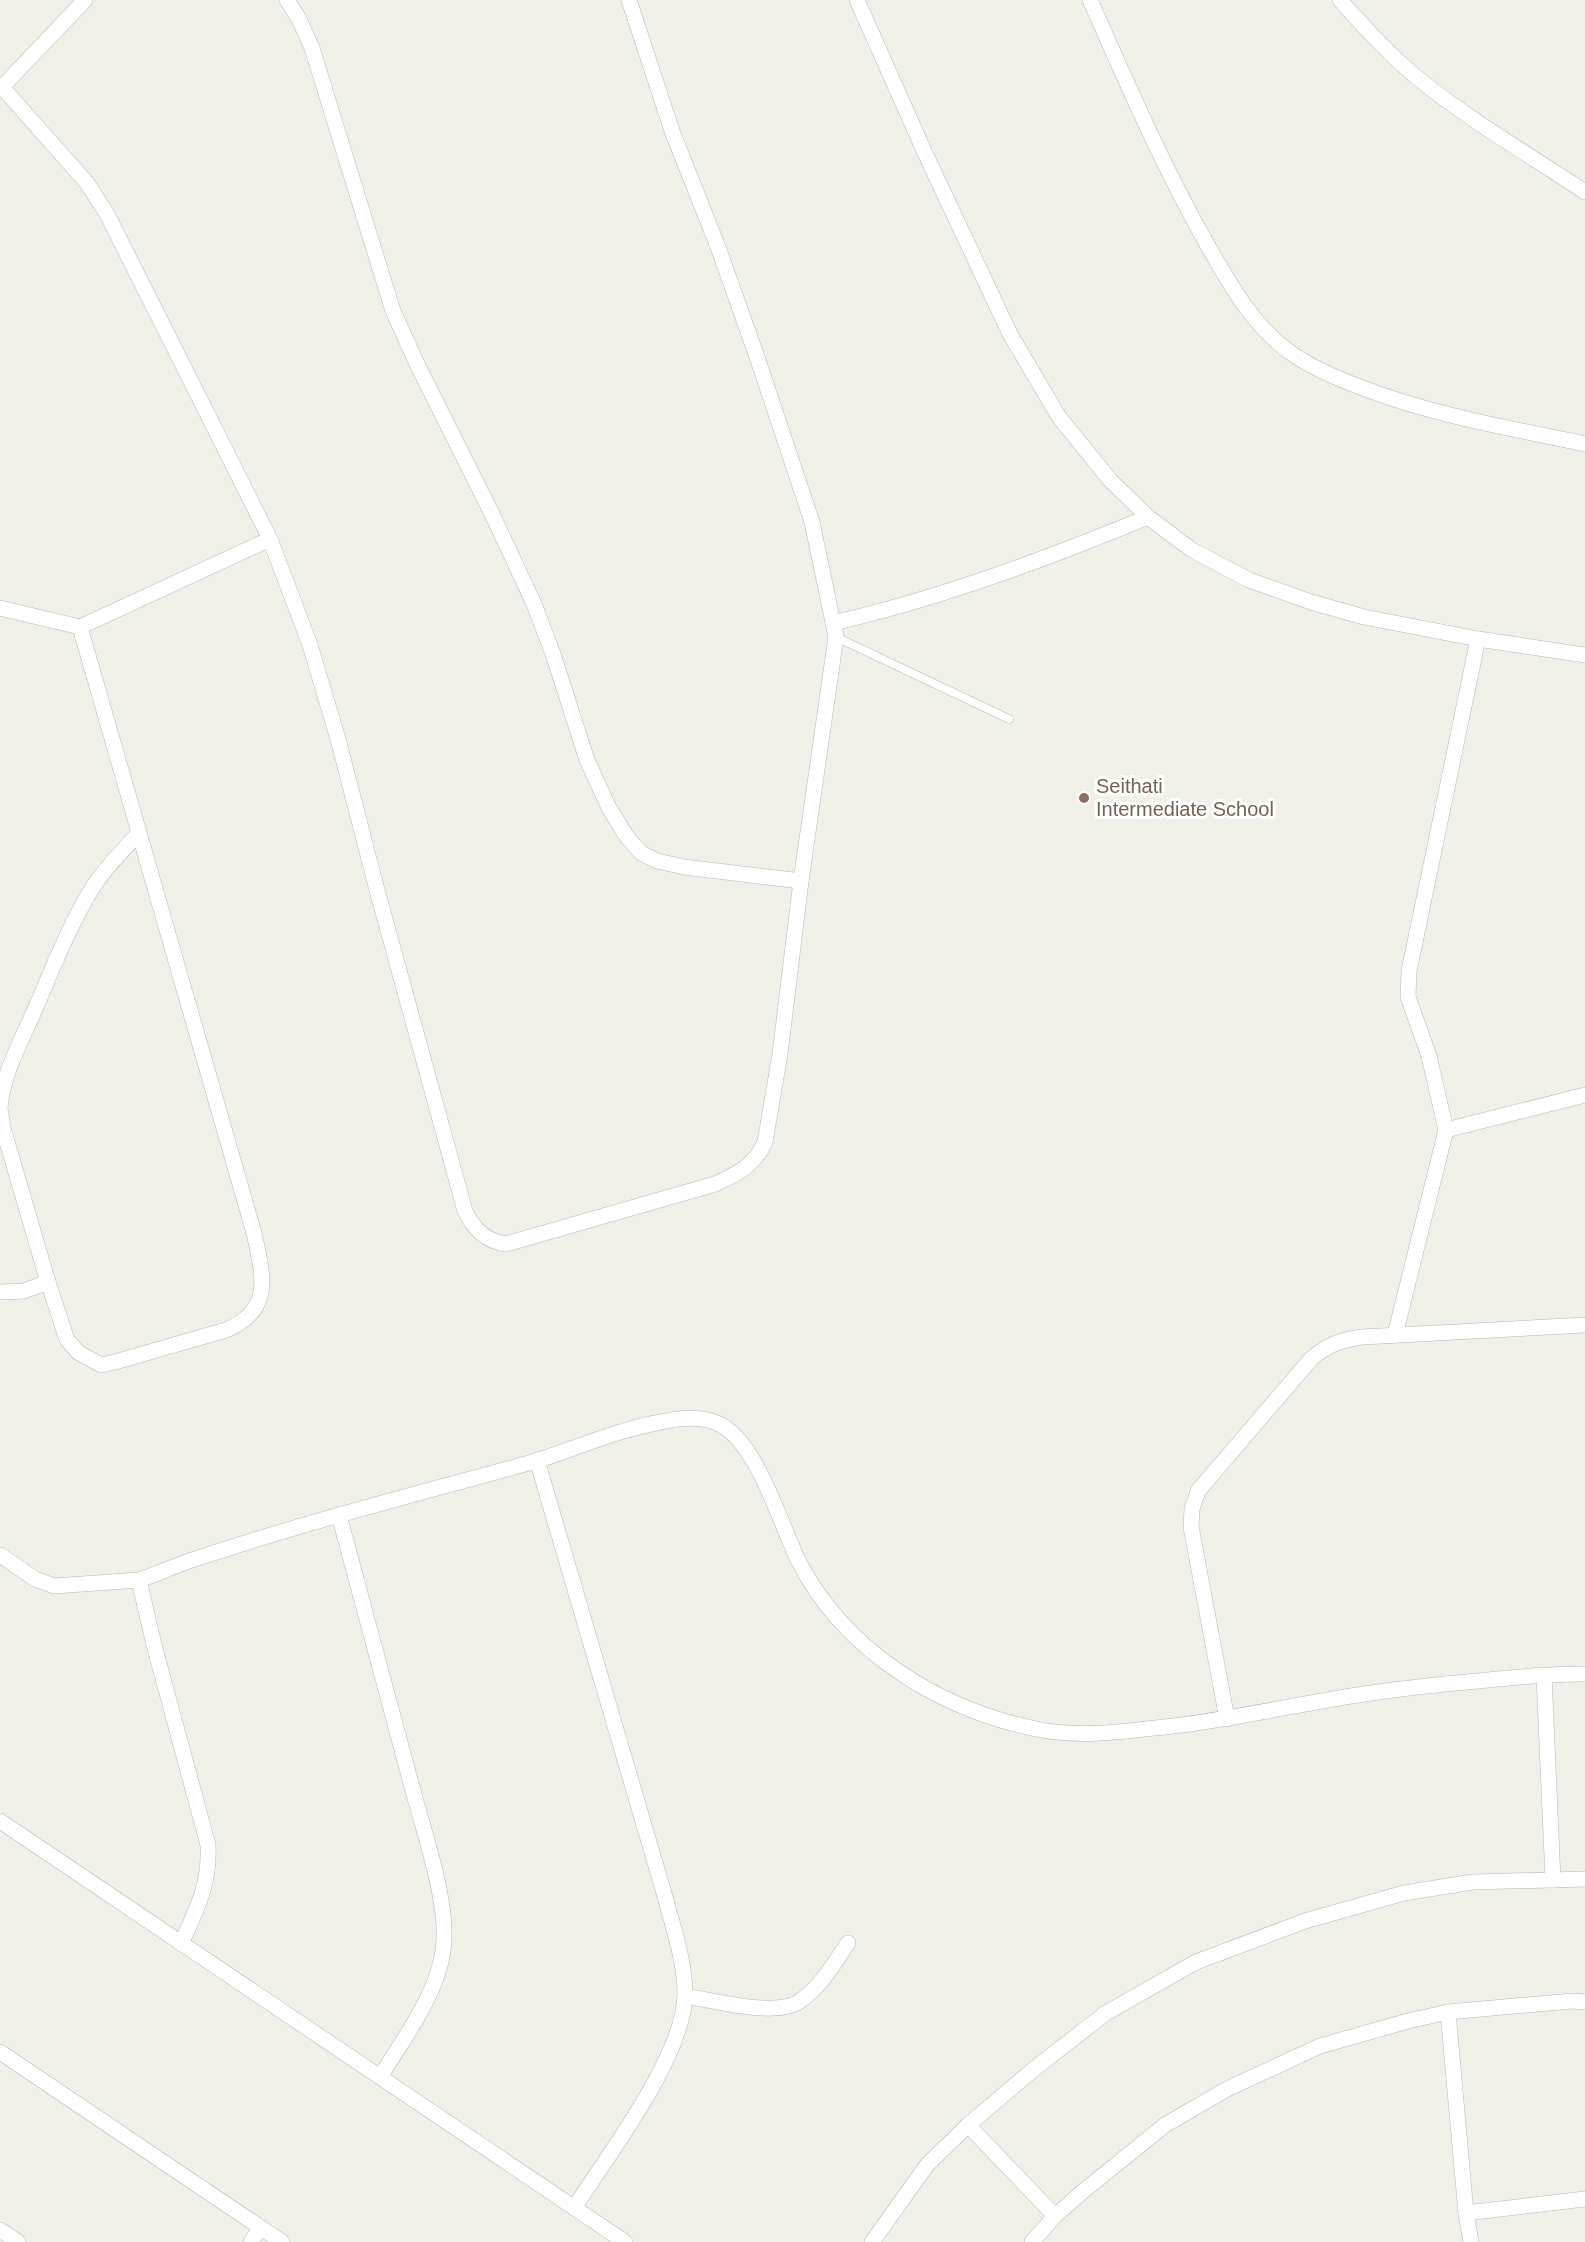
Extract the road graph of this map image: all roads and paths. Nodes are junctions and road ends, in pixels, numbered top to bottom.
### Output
1 (85, 0) edge
2 (287, 0) edge
3 (629, 0) edge
4 (857, 0) edge
5 (1090, 0) edge
6 (1340, 0) edge
7 (1, 88) edge
8 (1585, 192) edge
9 (1585, 444) edge
10 (1148, 517) junction
11 (270, 539) junction
12 (0, 608) edge
13 (80, 627) junction
14 (834, 630) junction
15 (1478, 639) junction
16 (1585, 655) edge
17 (1009, 720) dead end
18 (138, 834) junction
19 (801, 881) junction
20 (1585, 1095) edge
21 (0, 1107) edge
22 (1446, 1130) junction
23 (48, 1282) junction
24 (0, 1292) edge
25 (1585, 1325) edge
26 (1395, 1335) junction
27 (537, 1460) junction
28 (339, 1515) junction
29 (0, 1555) edge
30 (139, 1580) junction
31 (1585, 1674) edge
32 (1544, 1675) junction
33 (1227, 1719) junction
34 (0, 1821) edge
35 (1585, 1879) edge
36 (1553, 1880) junction
37 (848, 1943) dead end
38 (182, 1944) junction
39 (685, 1996) junction
40 (1585, 2002) edge
41 (1448, 2012) junction
42 (0, 2052) edge
43 (381, 2076) junction
44 (968, 2125) junction
45 (1585, 2199) edge
46 (574, 2208) junction
47 (1466, 2213) junction
48 (1055, 2216) junction
49 (260, 2228) junction
50 (0, 2230) edge
51 (18, 2242) edge
52 (251, 2242) edge
53 (282, 2242) edge
54 (625, 2242) edge
55 (872, 2242) edge
56 (1032, 2242) edge
57 (1471, 2242) edge

1 - 7 street
2 - 19 street
3 - 14 street
4 - 10 street
5 - 9 street
6 - 8 street
7 - 11 street
10 - 14 street
10 - 15 street
11 - 13 street
11 - 19 street
12 - 13 street
13 - 18 street
14 - 17 lane
14 - 19 street
15 - 16 street
15 - 22 street
18 - 21 street
18 - 23 street
20 - 22 street
21 - 23 street
22 - 26 street
23 - 24 street
25 - 26 street
26 - 33 street
27 - 28 street
27 - 33 street
27 - 39 street
28 - 30 street
28 - 43 street
29 - 30 street
30 - 38 street
31 - 32 street
32 - 33 street
32 - 36 street
34 - 38 street
35 - 36 street
36 - 44 street
37 - 39 street
38 - 43 street
39 - 46 street
40 - 41 street
41 - 47 street
41 - 48 street
42 - 49 street
43 - 46 street
44 - 48 street
44 - 55 street
45 - 47 street
46 - 54 street
47 - 57 street
48 - 56 street
49 - 52 street
49 - 53 street
50 - 51 street

